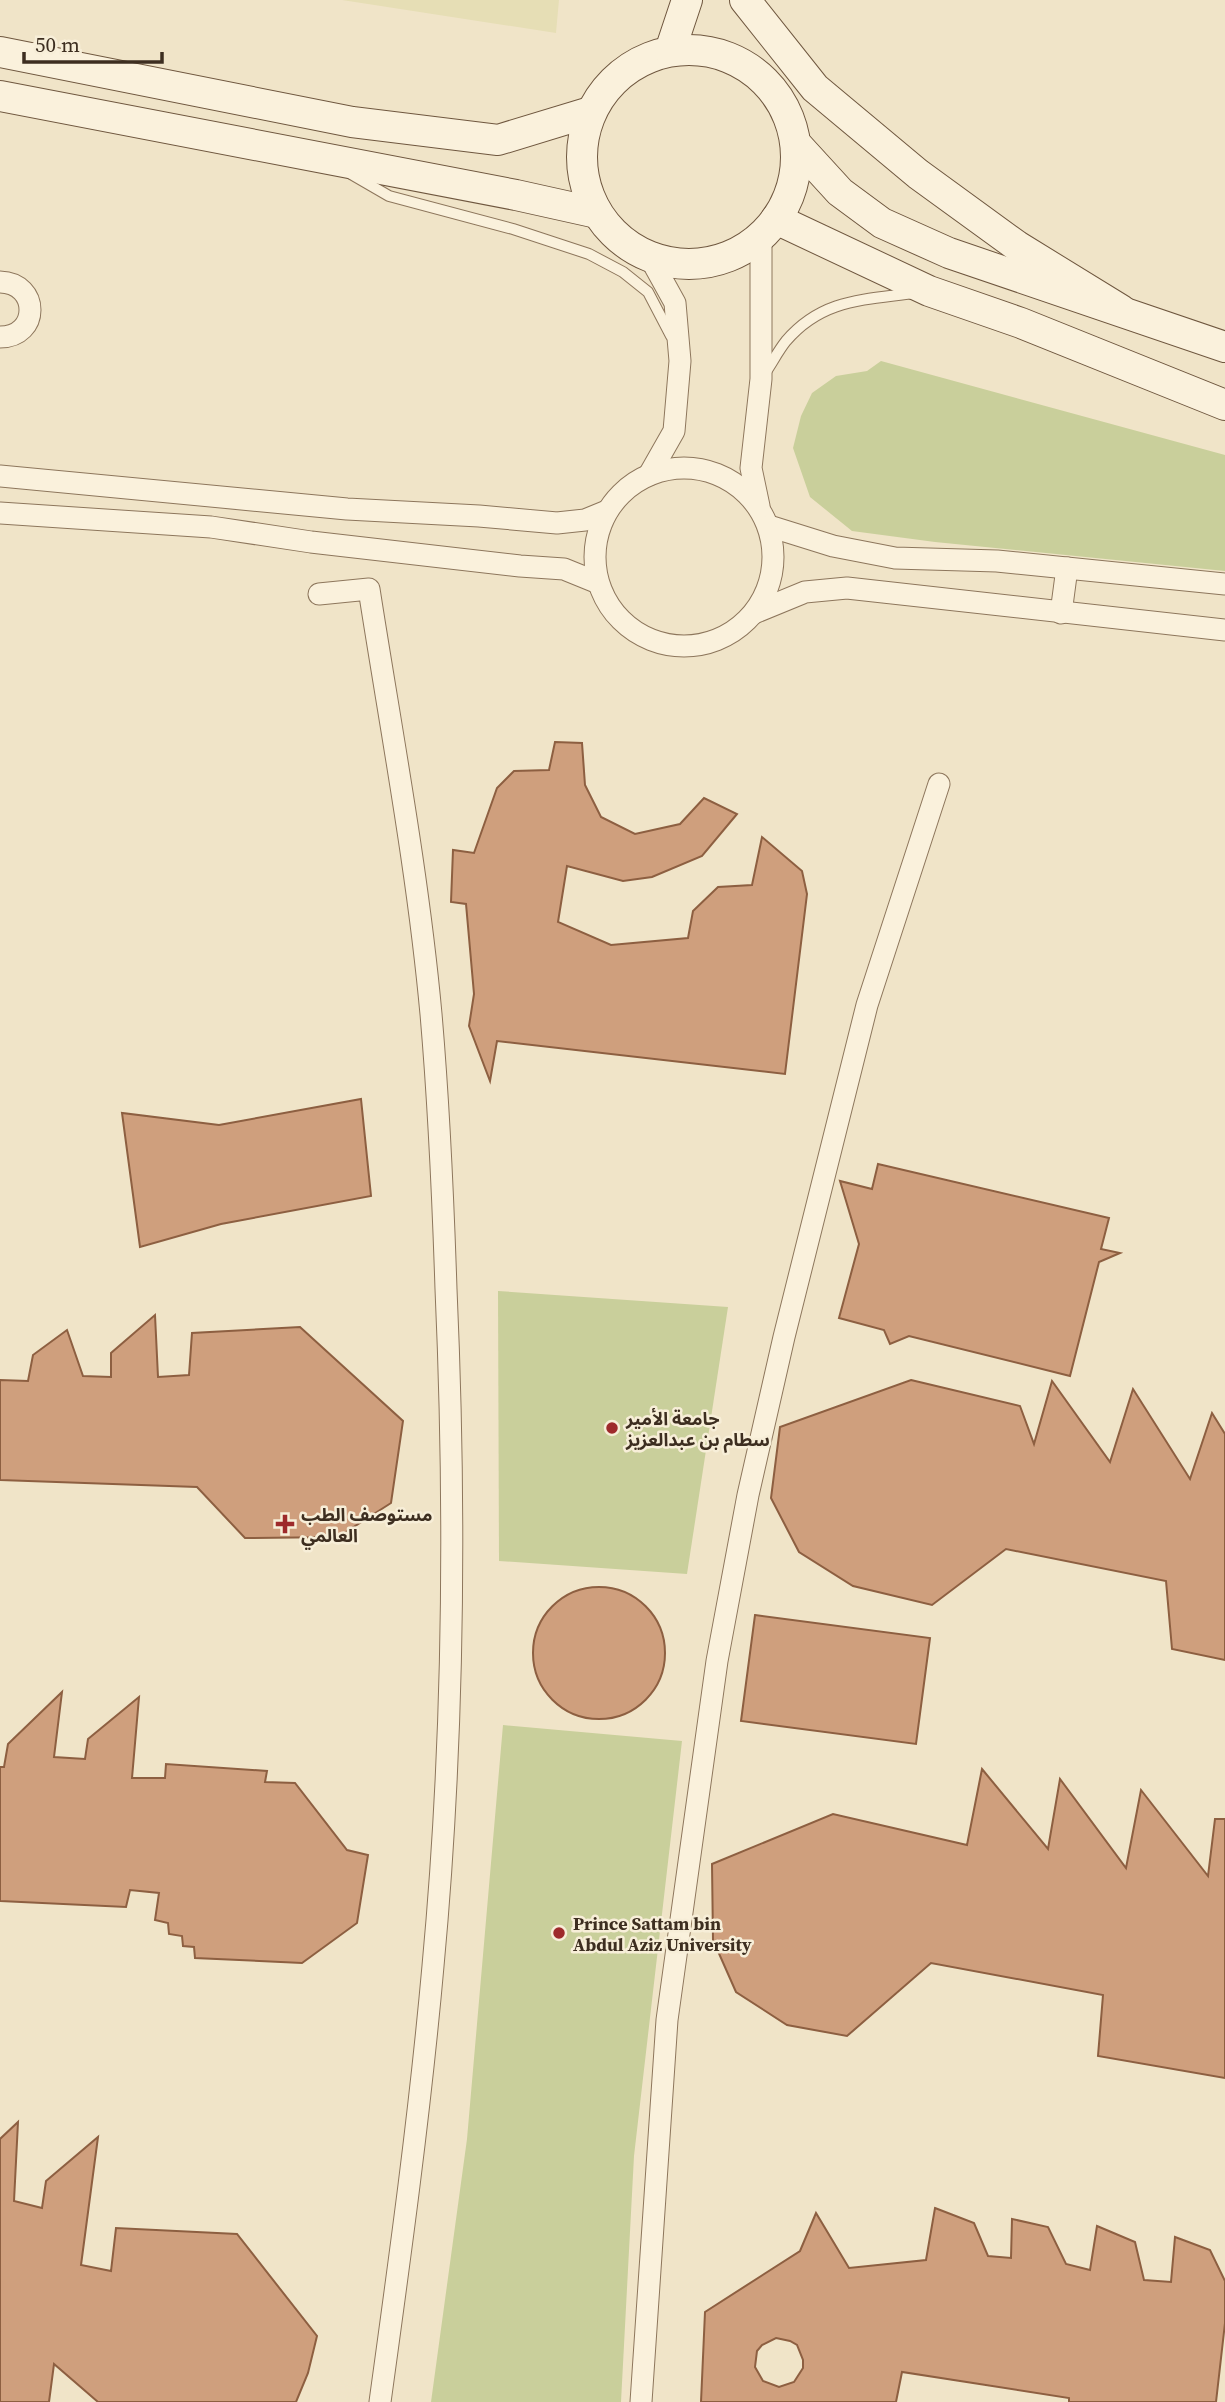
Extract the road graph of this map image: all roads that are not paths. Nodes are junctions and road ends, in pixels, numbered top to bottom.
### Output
1 (687, 0) edge
2 (744, 0) edge
3 (670, 51) junction
4 (0, 52) edge
5 (767, 82) junction
6 (0, 96) edge
7 (590, 112) junction
8 (797, 145) junction
9 (328, 160) junction
10 (597, 213) junction
11 (769, 228) junction
12 (649, 256) junction
13 (0, 282) edge
14 (929, 291) junction
15 (1121, 310) junction
16 (0, 337) edge
17 (1225, 347) edge
18 (680, 361) junction
19 (761, 379) junction
20 (1225, 405) edge
21 (649, 475) junction
22 (0, 476) edge
23 (215, 496) junction
24 (607, 511) junction
25 (0, 513) edge
26 (764, 517) junction
27 (211, 527) junction
28 (1067, 568) junction
29 (596, 582) junction
30 (1225, 584) edge
31 (318, 594) dead end
32 (754, 613) junction
33 (1062, 613) junction
34 (1225, 630) edge
35 (939, 784) dead end
36 (380, 2402) edge
37 (641, 2402) edge

1 - 3 main road
2 - 5 main road
2 - 15 main road
3 - 5 main road
3 - 7 main road
4 - 7 main road
5 - 8 main road
6 - 9 main road
7 - 10 main road
8 - 11 main road
8 - 15 main road
9 - 10 main road
9 - 18 lane
10 - 12 main road
11 - 12 main road
11 - 14 main road
11 - 19 street
12 - 18 street
13 - 16 street
14 - 19 lane
14 - 20 main road
15 - 17 main road
18 - 21 street
19 - 26 street
21 - 24 street
21 - 26 street
22 - 23 street
23 - 24 street
23 - 27 street
24 - 29 street
25 - 27 street
26 - 28 street
26 - 32 street
27 - 29 street
28 - 30 street
28 - 33 street
29 - 32 street
31 - 36 street
32 - 33 street
33 - 34 street
35 - 37 street

